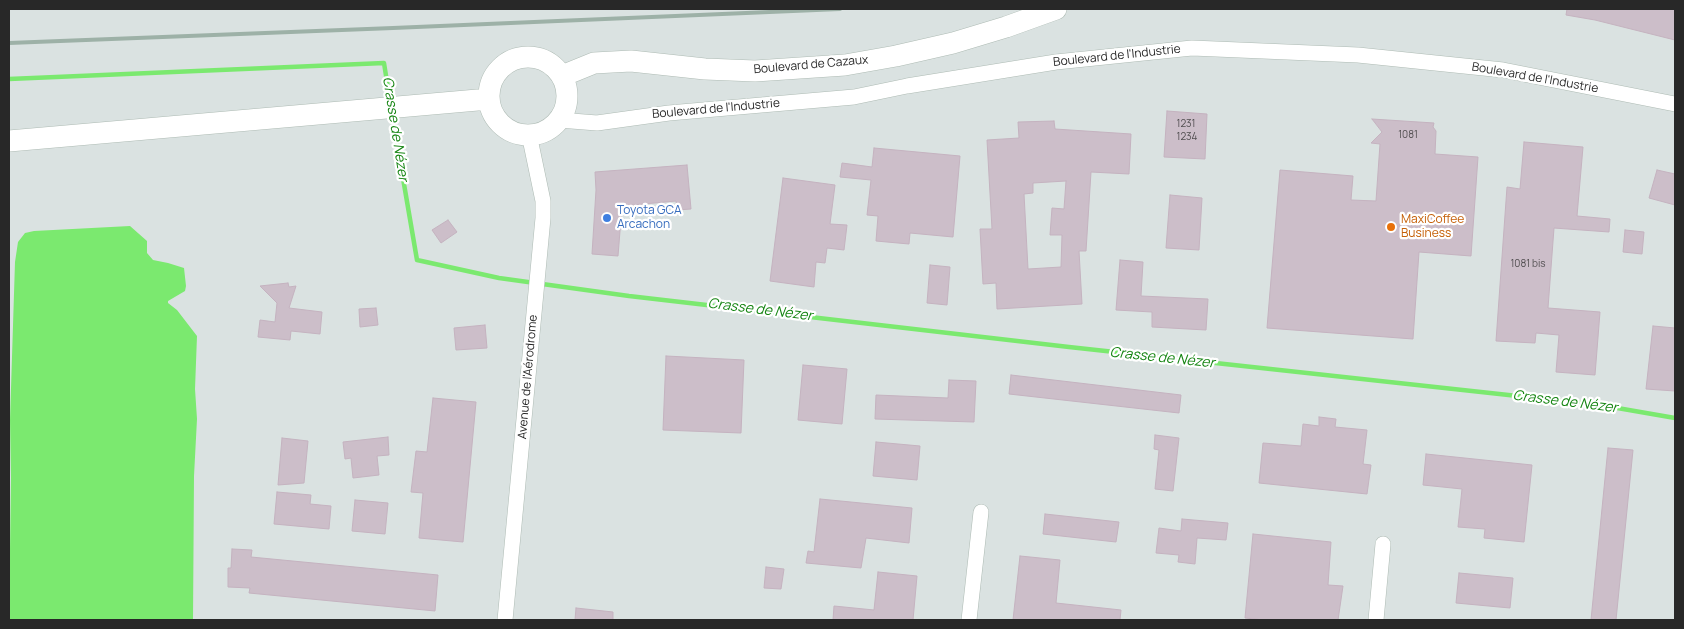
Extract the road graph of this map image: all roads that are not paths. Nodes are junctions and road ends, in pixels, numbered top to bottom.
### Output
1 (1056, 9) edge
2 (562, 76) junction
3 (490, 99) junction
4 (1675, 104) edge
5 (559, 120) junction
6 (529, 134) junction
7 (9, 141) edge
8 (981, 512) dead end
9 (1383, 544) dead end
10 (505, 620) edge
11 (969, 620) edge
12 (1376, 620) edge

1 - 2 main road, Boulevard de Cazaux
2 - 3 main road
2 - 5 main road
3 - 6 main road
3 - 7 main road
4 - 5 street, Boulevard de l'Industrie
5 - 6 main road
6 - 10 street, Avenue de l'Aérodrome
8 - 11 street
9 - 12 street

